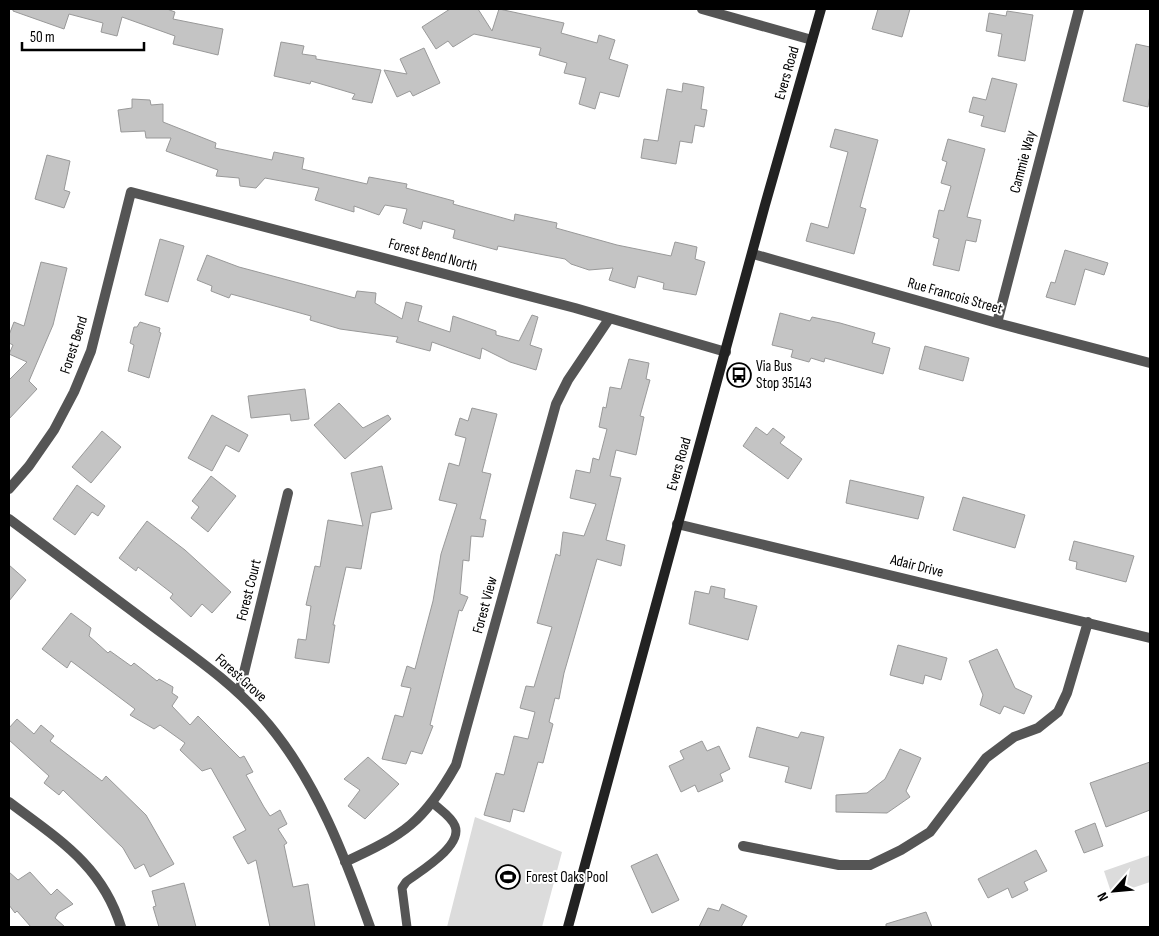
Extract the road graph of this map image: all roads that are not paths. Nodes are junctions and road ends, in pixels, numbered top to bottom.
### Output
1 (702, 9) edge
2 (821, 9) edge
3 (1079, 9) edge
4 (812, 40) junction
5 (131, 192) joint
6 (753, 254) junction
7 (609, 319) junction
8 (997, 323) junction
9 (726, 352) junction
10 (1150, 363) edge
11 (9, 489) edge
12 (288, 493) dead end
13 (9, 519) edge
14 (677, 524) junction
15 (1088, 622) junction
16 (1150, 638) edge
17 (239, 693) junction
18 (9, 802) edge
19 (433, 803) junction
20 (743, 846) dead end
21 (345, 862) junction
22 (121, 927) edge
23 (370, 927) edge
24 (407, 927) edge
25 (568, 927) edge

1 - 4 street
2 - 4 main road, Evers Road
3 - 8 street, Cammie Way
4 - 6 main road, Evers Road
5 - 7 street, Forest Bend North
5 - 11 street, Forest Bend
6 - 8 street, Rue Francois Street
6 - 9 main road, Evers Road
7 - 9 street, Forest Bend North
7 - 19 street, Forest View
8 - 10 street, Rue Francois Street
9 - 14 main road, Evers Road
12 - 17 street, Forest Court
13 - 17 street, Forest Grove
14 - 15 street, Adair Drive
14 - 25 main road, Evers Road
15 - 16 street, Adair Drive
15 - 20 street
17 - 21 street, Forest Grove
18 - 22 street
19 - 21 street, Forest View
19 - 24 lane
21 - 23 street, Forest Grove

